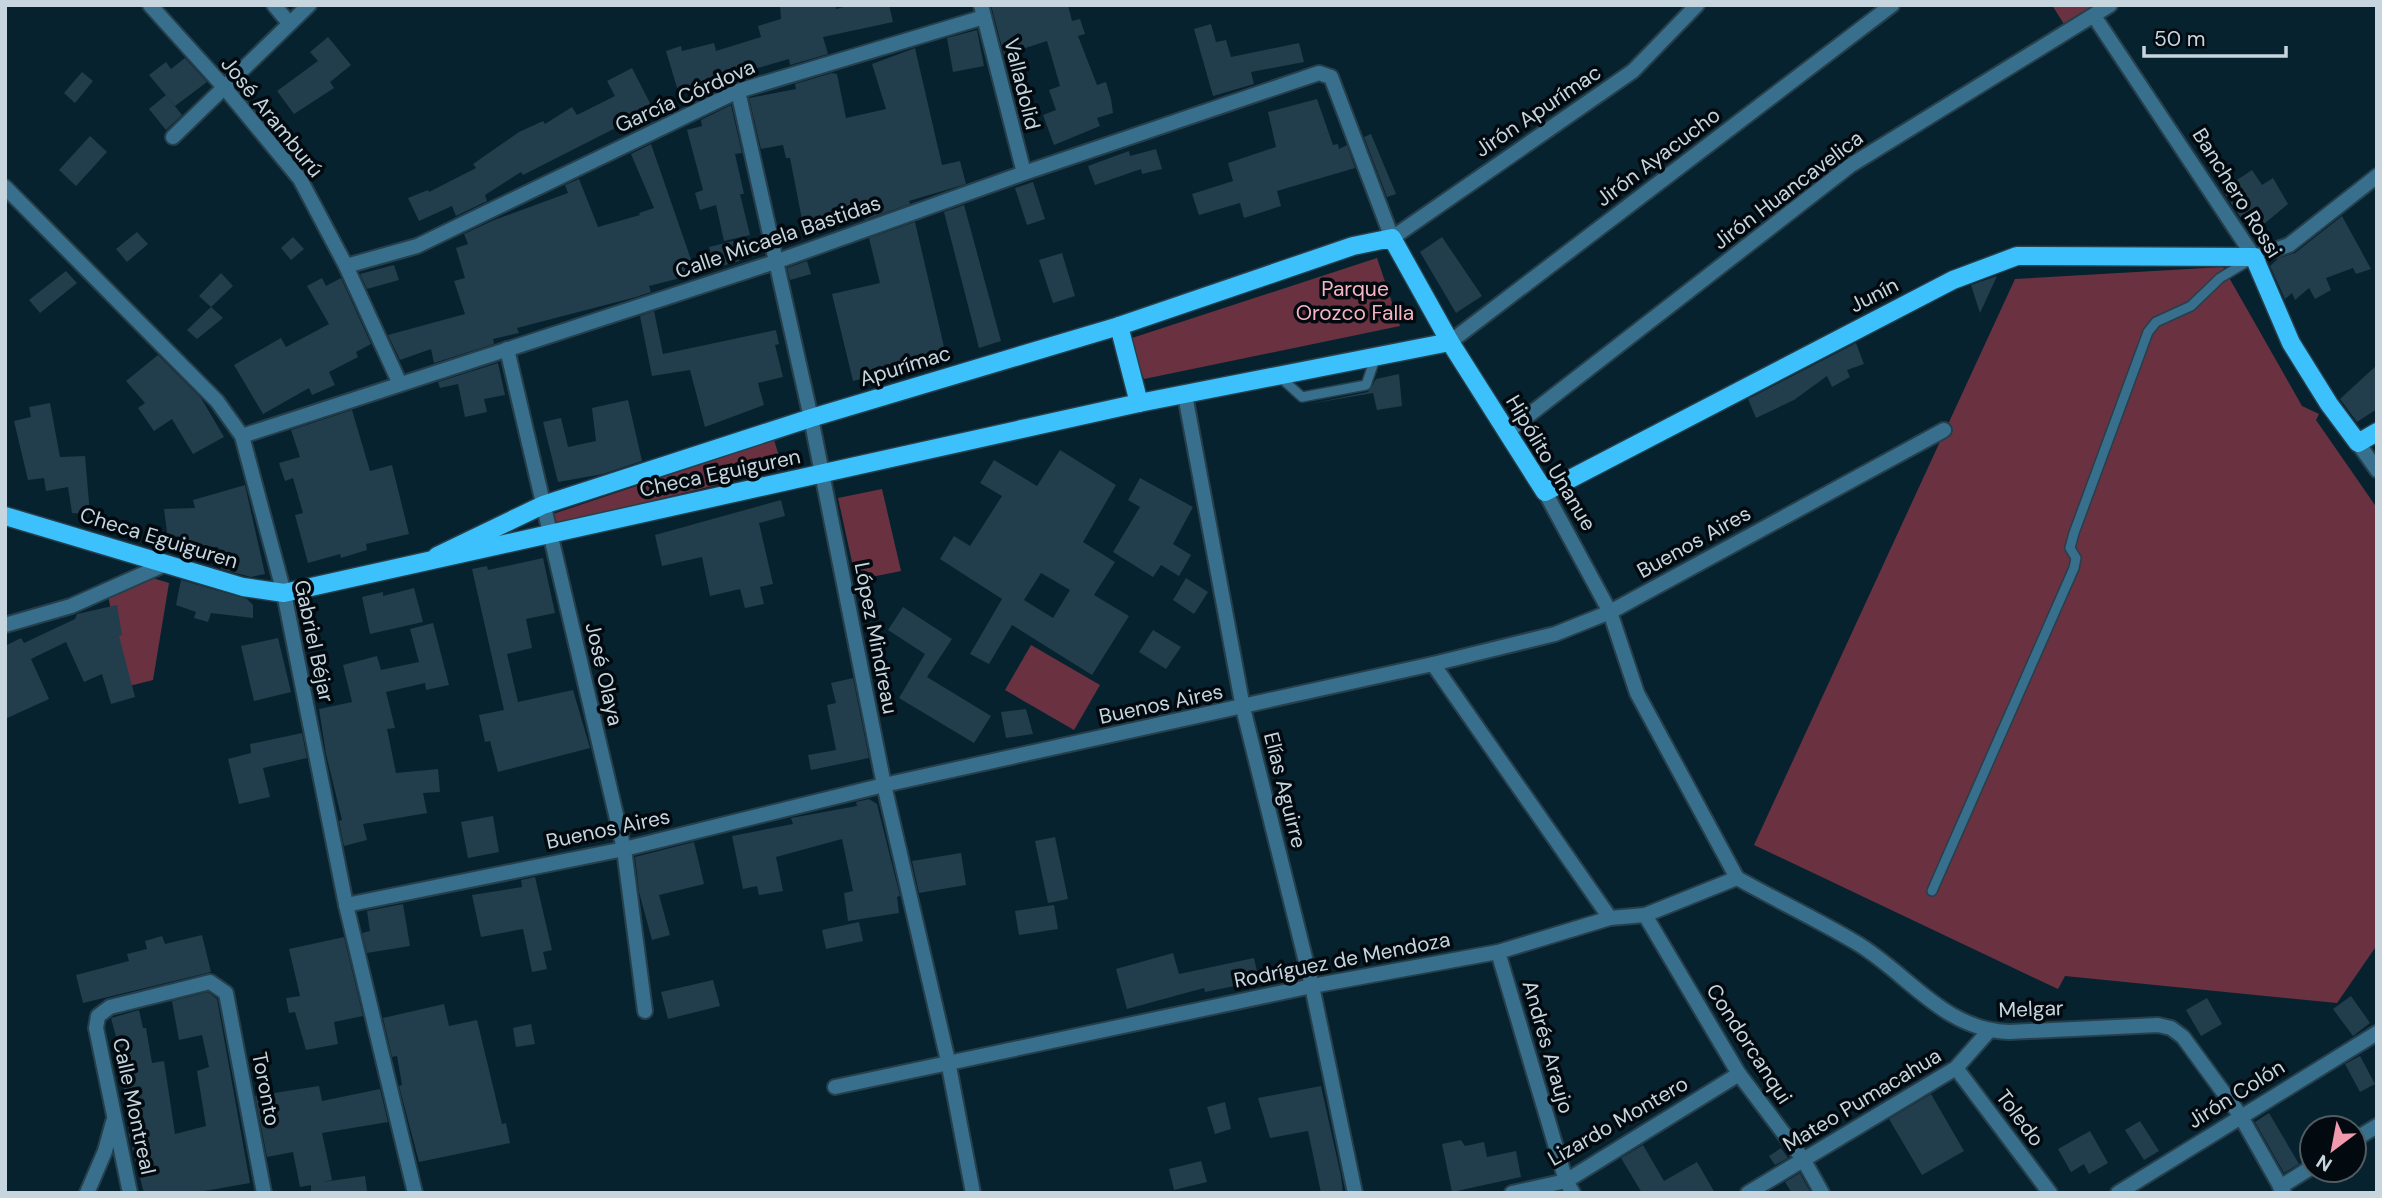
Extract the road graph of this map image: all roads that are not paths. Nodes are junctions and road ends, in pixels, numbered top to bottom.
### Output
1 (150, 5) edge
2 (274, 5) edge
3 (309, 5) edge
4 (1698, 5) edge
5 (1892, 5) edge
6 (2110, 5) edge
7 (982, 11) edge
8 (2094, 16) junction
9 (289, 23) junction
10 (1325, 74) joint
11 (224, 87) junction
12 (738, 91) junction
13 (173, 137) dead end
14 (1024, 173) junction
15 (2377, 176) edge
16 (5, 187) edge
17 (1392, 239) junction
18 (2254, 257) junction
19 (775, 262) junction
20 (346, 266) junction
21 (1119, 326) junction
22 (1450, 342) junction
23 (507, 349) junction
24 (1376, 356) junction
25 (1279, 376) junction
26 (400, 384) junction
27 (1185, 394) junction
28 (1139, 403) junction
29 (811, 418) junction
30 (1944, 430) dead end
31 (1507, 432) junction
32 (2377, 432) edge
33 (243, 436) junction
34 (2358, 443) junction
35 (2377, 470) edge
36 (823, 475) junction
37 (1545, 492) junction
38 (543, 505) junction
39 (5, 516) edge
40 (549, 533) junction
41 (438, 556) junction
42 (168, 563) junction
43 (284, 593) junction
44 (1610, 612) junction
45 (5, 625) edge
46 (1433, 664) junction
47 (1243, 708) junction
48 (884, 785) junction
49 (624, 849) junction
50 (1737, 878) junction
51 (1931, 891) dead end
52 (346, 905) junction
53 (1645, 915) junction
54 (1610, 918) junction
55 (1499, 952) junction
56 (1312, 986) junction
57 (645, 1012) dead end
58 (96, 1028) joint
59 (1988, 1032) junction
60 (2377, 1033) edge
61 (948, 1061) junction
62 (1956, 1068) junction
63 (1739, 1074) junction
64 (835, 1087) dead end
65 (2240, 1115) junction
66 (114, 1117) junction
67 (1803, 1159) junction
68 (2298, 1178) edge
69 (1570, 1187) edge
70 (2282, 1190) edge
71 (87, 1193) edge
72 (130, 1193) edge
73 (264, 1193) edge
74 (415, 1193) edge
75 (973, 1193) edge
76 (1355, 1193) edge
77 (1512, 1193) edge
78 (1748, 1193) edge
79 (1822, 1193) edge
80 (2050, 1193) edge
81 (2118, 1193) edge

1 - 11 street, José Aramburú
2 - 9 street
3 - 9 street
4 - 17 street, Jirón Apurímac
5 - 22 street, Jirón Ayacucho
6 - 8 street, Jirón Huancavelica
7 - 12 street, García Córdova
7 - 14 street, Valladolid
8 - 18 street, Banchero Rossi
8 - 31 street, Jirón Huancavelica
9 - 11 street
10 - 14 street, Calle Micaela Bastidas
10 - 17 street, Hipólito Unanue
11 - 13 street
11 - 20 street, José Aramburú
12 - 19 street, López Mindreau
12 - 20 street, García Córdova
14 - 19 street, Calle Micaela Bastidas
15 - 18 street
16 - 33 street, Gabriel Béjar
17 - 21 main road, Apurímac
17 - 22 main road, Hipólito Unanue
18 - 34 main road, Banchero Rossi
18 - 37 main road, Junín
18 - 51 lane
19 - 23 street, Calle Micaela Bastidas
19 - 29 street, López Mindreau
20 - 26 street, José Aramburú
21 - 28 main road
21 - 29 main road, Apurímac
22 - 24 main road, Checa Eguiguren
22 - 31 main road, Hipólito Unanue
23 - 26 street, Calle Micaela Bastidas
23 - 38 street, José Olaya
24 - 25 main road, Checa Eguiguren
24 - 25 lane
25 - 27 main road, Checa Eguiguren
26 - 33 street, Calle Micaela Bastidas
27 - 28 main road, Checa Eguiguren
27 - 47 street, Elías Aguirre
28 - 36 main road, Checa Eguiguren
29 - 36 street, López Mindreau
29 - 38 main road, Apurímac
30 - 44 street, Buenos Aires
31 - 37 main road, Hipólito Unanue
32 - 34 main road
33 - 43 street, Gabriel Béjar
34 - 35 street, Banchero Rossi
36 - 40 main road, Checa Eguiguren
36 - 48 street, López Mindreau
37 - 44 street, Hipólito Unanue
38 - 40 street, José Olaya
38 - 41 main road, Apurímac
39 - 42 main road, Checa Eguiguren
40 - 41 main road, Checa Eguiguren
40 - 49 street, José Olaya
41 - 43 main road, Checa Eguiguren
42 - 43 main road, Checa Eguiguren
42 - 45 street
43 - 52 street, Gabriel Béjar
44 - 46 street, Buenos Aires
44 - 50 street, Hipólito Unanue
46 - 47 street, Buenos Aires
46 - 54 street
47 - 48 street, Buenos Aires
47 - 56 street, Elías Aguirre
48 - 49 street, Buenos Aires
48 - 61 street, López Mindreau
49 - 52 street, Buenos Aires
49 - 57 street, José Olaya
50 - 53 street, Rodríguez de Mendoza
50 - 59 street, Melgar
52 - 74 street, Gabriel Béjar
53 - 54 street, Rodríguez de Mendoza
53 - 63 street, Condorcanqui
54 - 55 street, Rodríguez de Mendoza
55 - 56 street, Rodríguez de Mendoza
55 - 69 street, Andrés Araujo
56 - 61 street, Rodríguez de Mendoza
56 - 76 street, Elías Aguirre
58 - 66 street, Calle Montreal
58 - 73 street, Toronto
59 - 62 street, Mateo Pumacahua
59 - 65 street, Melgar
60 - 65 street, Jirón Colón
61 - 64 street, Rodríguez de Mendoza
61 - 75 street, López Mindreau
62 - 67 street, Mateo Pumacahua
62 - 80 street, Toledo
63 - 67 street, Condorcanqui
63 - 69 street, Lizardo Montero
65 - 70 street, Melgar
65 - 81 street, Jirón Colón
66 - 71 street
66 - 72 street, Calle Montreal
67 - 78 street, Mateo Pumacahua
67 - 79 street, Condorcanqui
68 - 70 street
69 - 77 street, Lizardo Montero

